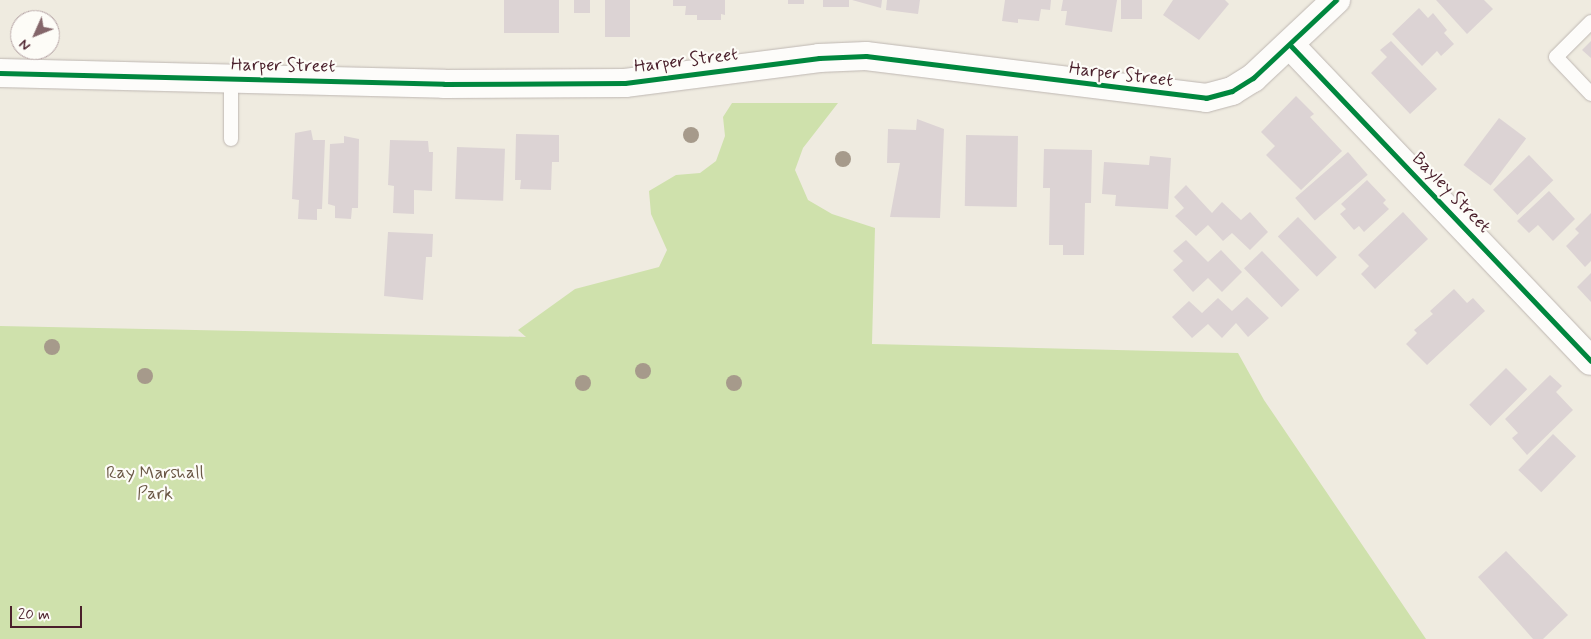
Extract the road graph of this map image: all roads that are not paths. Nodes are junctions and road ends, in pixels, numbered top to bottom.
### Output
1 (1336, 0) edge
2 (1591, 22) edge
3 (1290, 45) junction
4 (0, 73) edge
5 (231, 78) junction
6 (1591, 94) edge
7 (231, 140) dead end
8 (1591, 361) edge

1 - 3 street, Harper Street
2 - 6 lane
3 - 5 street, Harper Street
3 - 8 street, Bayley Street
4 - 5 street, Harper Street
5 - 7 lane

